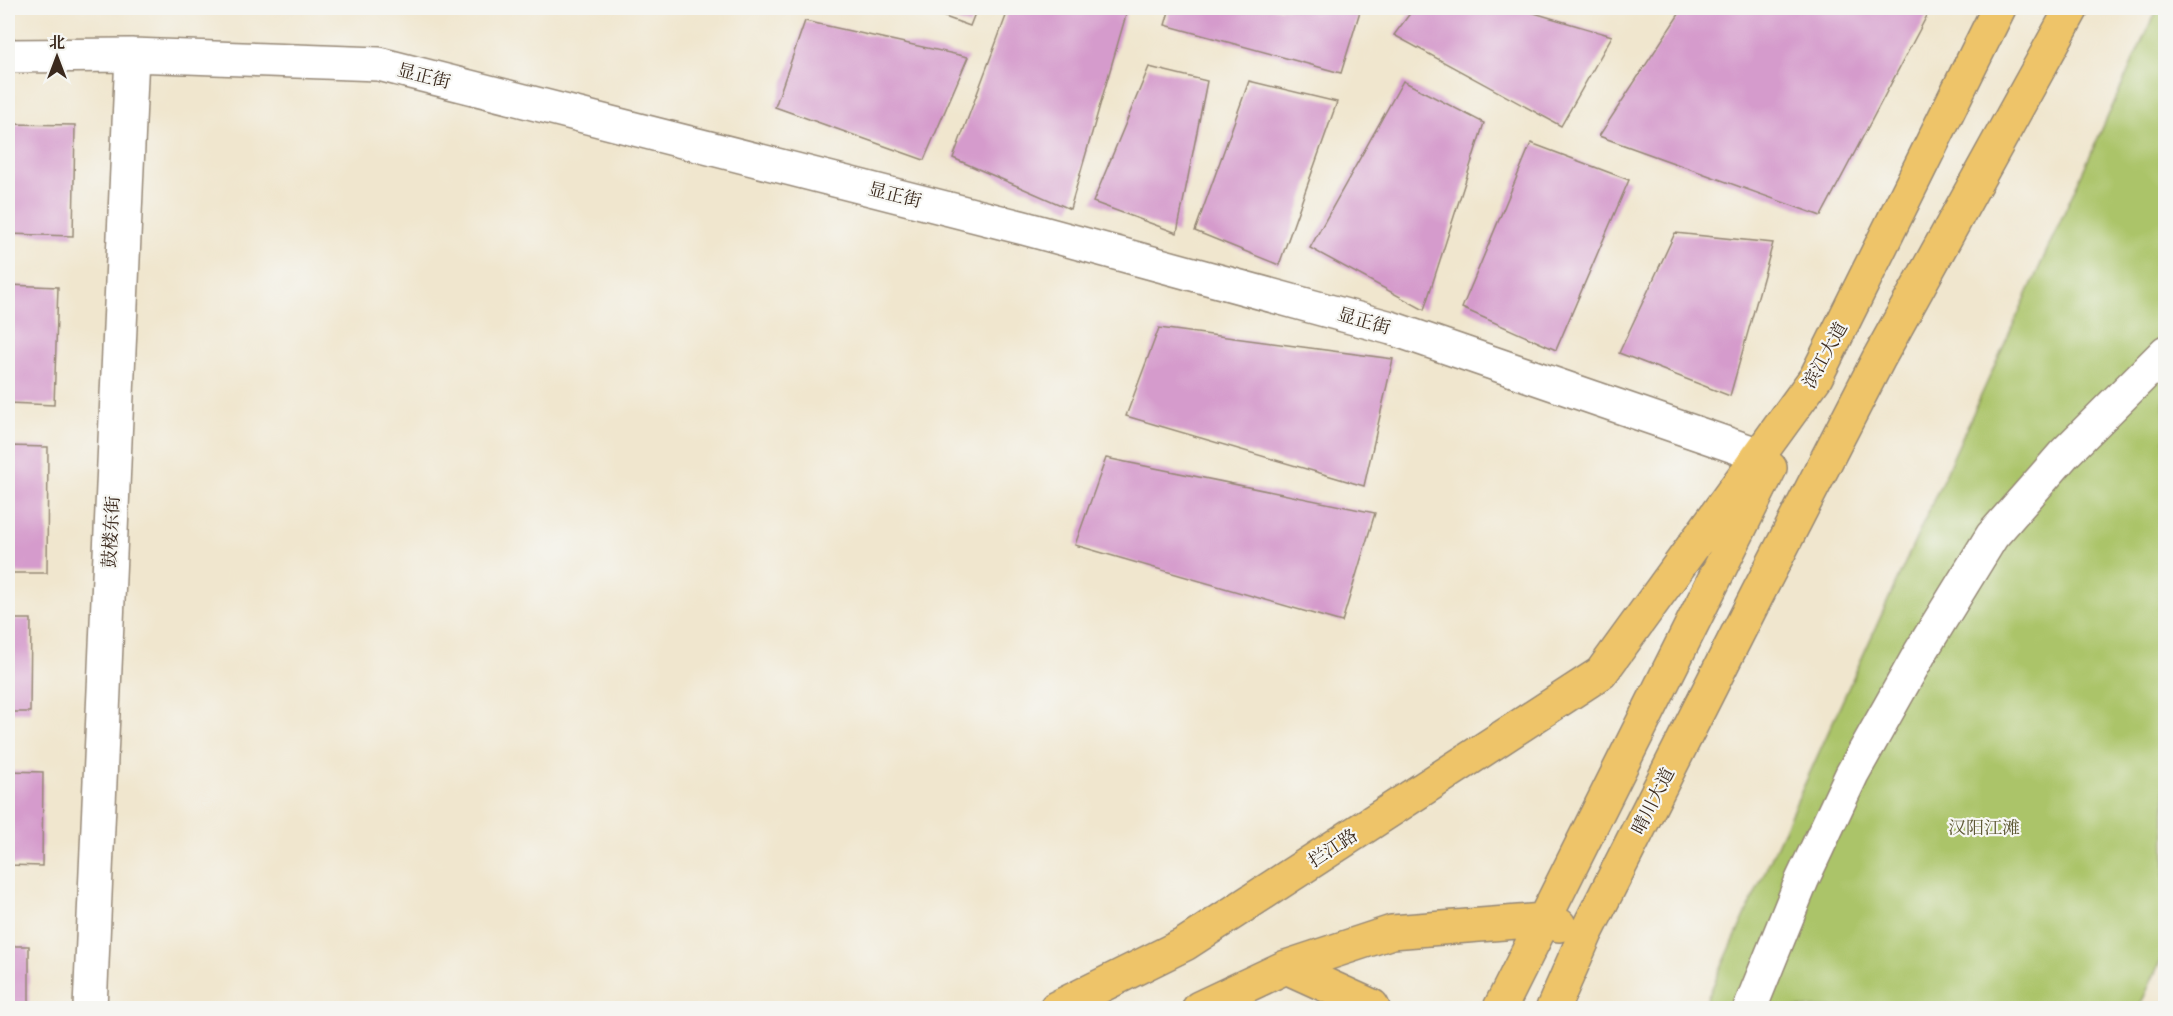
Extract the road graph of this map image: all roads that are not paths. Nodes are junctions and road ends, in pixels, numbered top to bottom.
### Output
1 (1999, 8) edge
2 (2072, 8) edge
3 (132, 55) junction
4 (8, 56) edge
5 (2166, 352) edge
6 (1816, 377) junction
7 (1760, 455) junction
8 (1601, 672) joint
9 (1543, 920) junction
10 (1586, 933) junction
11 (1286, 967) junction
12 (90, 1008) edge
13 (1056, 1008) edge
14 (1199, 1008) edge
15 (1373, 1008) edge
16 (1500, 1008) edge
17 (1553, 1008) edge
18 (1750, 1008) edge

1 - 6 main road, 滨江大道
2 - 10 main road, 晴川大道
3 - 4 street, 显正街
3 - 7 street, 显正街
3 - 12 street, 鼓楼东街
5 - 18 street
6 - 7 main road, 滨江大道
6 - 9 main road
7 - 8 main road, 滨江大道
8 - 13 main road, 拦江路
9 - 10 main road
9 - 11 main road
9 - 16 main road
10 - 17 main road, 晴川大道
11 - 14 main road
11 - 15 main road

